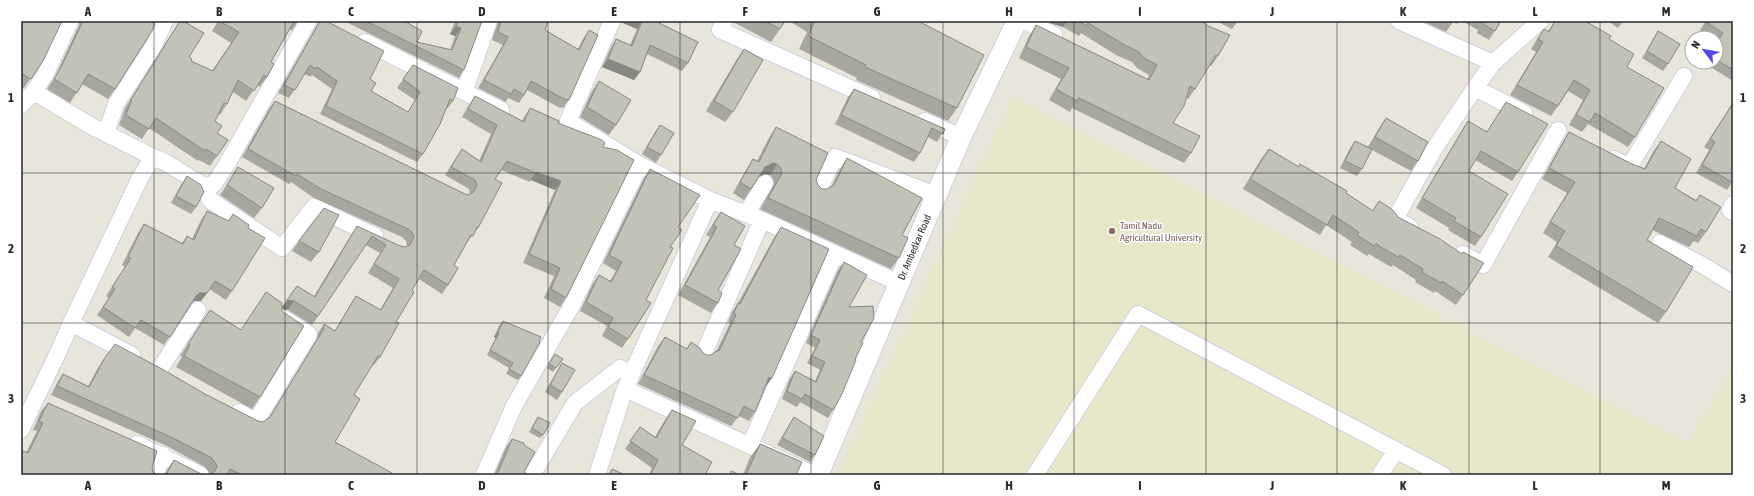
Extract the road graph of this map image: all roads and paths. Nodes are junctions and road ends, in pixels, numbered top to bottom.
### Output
1 (70, 21) edge
2 (165, 21) edge
3 (308, 21) edge
4 (489, 21) edge
5 (612, 21) edge
6 (724, 21) edge
7 (1017, 21) edge
8 (1025, 21) edge
9 (1399, 21) edge
10 (1540, 21) edge
11 (351, 35) edge
12 (1066, 41) edge
13 (1493, 63) junction
14 (1684, 76) dead end
15 (1475, 88) junction
16 (34, 92) junction
17 (464, 92) junction
18 (888, 104) edge
19 (21, 105) edge
20 (501, 110) edge
21 (910, 114) edge
22 (106, 133) junction
23 (961, 137) junction
24 (1604, 154) edge
25 (153, 157) junction
26 (640, 165) junction
27 (765, 183) dead end
28 (204, 186) junction
29 (818, 191) edge
30 (936, 195) junction
31 (710, 200) junction
32 (1733, 204) edge
33 (1733, 212) edge
34 (746, 214) junction
35 (762, 220) junction
36 (1422, 233) edge
37 (391, 243) edge
38 (1660, 243) dead end
39 (1449, 247) edge
40 (835, 254) junction
41 (899, 283) junction
42 (1733, 284) edge
43 (198, 310) dead end
44 (283, 318) edge
45 (70, 323) junction
46 (702, 354) edge
47 (631, 375) junction
48 (625, 390) junction
49 (223, 404) edge
50 (21, 430) edge
51 (120, 436) edge
52 (750, 444) junction
53 (1396, 450) junction
54 (163, 456) junction
55 (155, 475) edge
56 (201, 475) edge
57 (484, 475) edge
58 (532, 475) edge
59 (597, 475) edge
60 (815, 475) edge
61 (818, 475) edge
62 (1035, 475) edge
63 (1380, 475) edge
64 (1443, 475) edge

1 - 16 street
2 - 22 street
3 - 28 street
4 - 17 street
5 - 26 street
6 - 18 street
7 - 23 street, Dr. Ambedkar Road
8 - 12 street
9 - 13 street
10 - 13 street
11 - 17 street
13 - 15 street
14 - 24 street
15 - 36 street
15 - 39 street
16 - 19 street
16 - 22 street
17 - 20 street
21 - 23 street
22 - 25 street
23 - 30 street, Dr. Ambedkar Road
25 - 28 street
25 - 45 street
26 - 31 street
26 - 57 street
27 - 34 street
28 - 37 street
29 - 30 street
30 - 41 street, Dr. Ambedkar Road
31 - 34 street
31 - 47 street
32 - 33 street
34 - 35 street
35 - 40 street
35 - 46 street
38 - 42 street
40 - 41 street
40 - 52 street
41 - 61 street, Dr. Ambedkar Road
43 - 45 street
44 - 49 street
45 - 50 street
47 - 48 street
47 - 58 street
48 - 52 street
48 - 59 street
51 - 54 street
52 - 60 street
53 - 62 street
53 - 63 street
53 - 64 street
54 - 55 street
54 - 56 street

